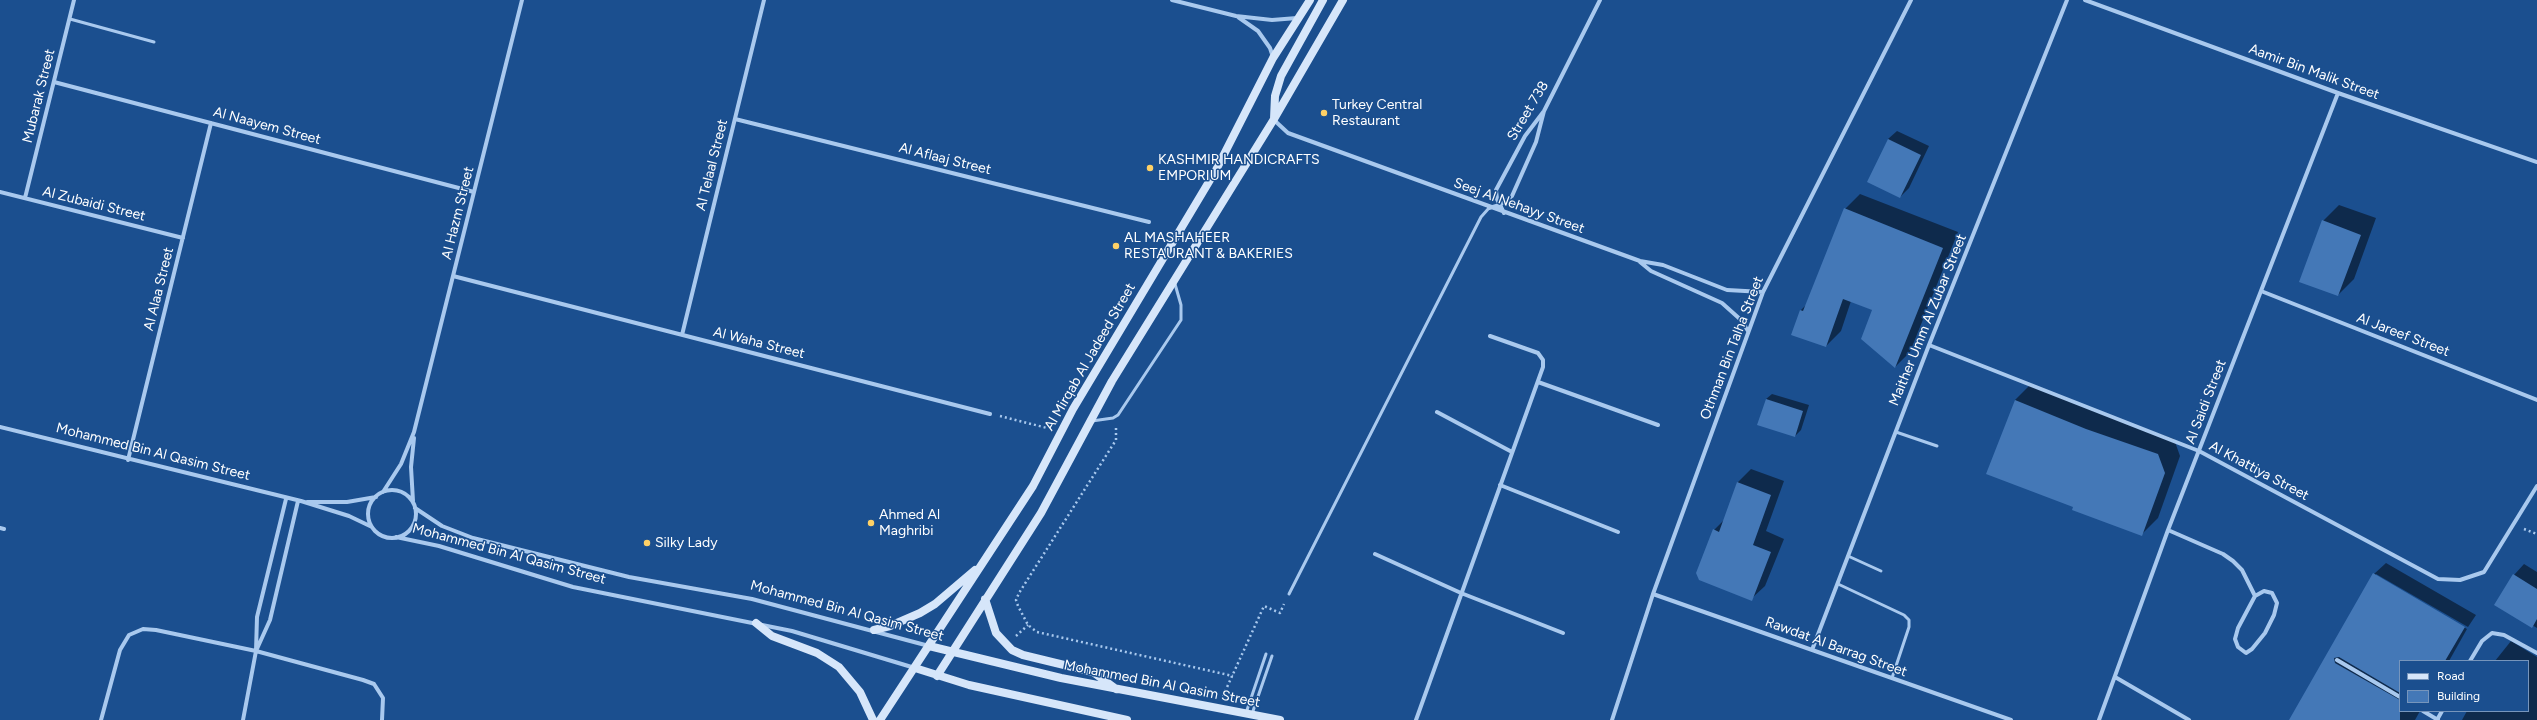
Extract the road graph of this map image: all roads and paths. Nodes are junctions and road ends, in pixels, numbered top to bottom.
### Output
1 (74, 0) edge
2 (522, 0) edge
3 (764, 0) edge
4 (1172, 0) edge
5 (1194, 0) edge
6 (1310, 0) edge
7 (1323, 0) edge
8 (1343, 0) edge
9 (1600, 0) edge
10 (1911, 0) edge
11 (2067, 0) edge
12 (2085, 0) edge
13 (1193, 5) junction
14 (1236, 16) junction
15 (1299, 18) junction
16 (70, 19) junction
17 (154, 42) dead end
18 (1274, 58) junction
19 (54, 82) junction
20 (2338, 93) junction
21 (1544, 111) junction
22 (735, 119) junction
23 (1274, 119) junction
24 (211, 123) junction
25 (2537, 162) edge
26 (0, 192) edge
27 (474, 192) junction
28 (25, 198) junction
29 (1500, 205) junction
30 (1489, 208) junction
31 (1504, 212) junction
32 (1149, 222) dead end
33 (182, 238) junction
34 (1640, 261) junction
35 (453, 276) junction
36 (1174, 280) junction
37 (2261, 291) junction
38 (1763, 292) junction
39 (1748, 331) junction
40 (682, 335) junction
41 (1490, 336) dead end
42 (1930, 344) junction
43 (1538, 382) junction
44 (2537, 400) edge
45 (1437, 412) dead end
46 (990, 414) joint
47 (1114, 418) junction
48 (1088, 422) junction
49 (1658, 425) dead end
50 (0, 428) edge
51 (1060, 431) junction
52 (414, 432) junction
53 (1896, 432) junction
54 (1937, 446) dead end
55 (2199, 451) junction
56 (1512, 452) junction
57 (128, 460) junction
58 (1500, 485) junction
59 (2537, 486) edge
60 (383, 492) junction
61 (376, 496) junction
62 (286, 499) junction
63 (299, 501) junction
64 (414, 505) junction
65 (372, 527) junction
66 (2168, 530) junction
67 (1618, 532) dead end
68 (396, 537) junction
69 (1375, 554) dead end
70 (1848, 556) junction
71 (983, 563) junction
72 (1881, 571) dead end
73 (1838, 584) junction
74 (1461, 593) junction
75 (1289, 594) joint
76 (1653, 594) junction
77 (2256, 596) junction
78 (985, 599) junction
79 (756, 623) junction
80 (874, 630) junction
81 (1563, 633) dead end
82 (929, 646) junction
83 (1812, 650) junction
84 (256, 652) junction
85 (952, 652) junction
86 (2537, 653) edge
87 (1266, 654) dead end
88 (1272, 656) dead end
89 (2337, 660) dead end
90 (2471, 660) edge
91 (915, 668) junction
92 (937, 676) junction
93 (1233, 676) junction
94 (2115, 677) junction
95 (1892, 678) junction
96 (1116, 689) junction
97 (2399, 696) edge
98 (1218, 708) junction
99 (2425, 712) edge
100 (1249, 714) junction
101 (101, 720) edge
102 (243, 720) edge
103 (382, 720) edge
104 (872, 720) edge
105 (880, 720) edge
106 (1127, 720) edge
107 (1280, 720) edge
108 (1416, 720) edge
109 (1612, 720) edge
110 (2011, 720) edge
111 (2099, 720) edge
112 (2189, 720) edge
113 (2437, 720) edge

1 - 16 street, Mubarak Street
2 - 27 street, Al Hazm Street
3 - 22 street, Al Telaal Street
4 - 13 street
5 - 13 street
6 - 15 street, Al Mirqab Al Jadeed Street
7 - 23 street
8 - 23 street
9 - 21 street, Street 738
10 - 38 street, Othman Bin Talha Street
11 - 42 street, Maither Umm Al Zubar Street
12 - 20 street, Aamir Bin Malik Street
13 - 14 street
14 - 15 street
14 - 18 street
15 - 18 street, Al Mirqab Al Jadeed Street
16 - 17 lane
16 - 19 street, Mubarak Street
18 - 51 street, Al Mirqab Al Jadeed Street
19 - 24 street, Al Naayem Street
19 - 28 street, Mubarak Street
20 - 25 street, Aamir Bin Malik Street
20 - 37 street, Al Saidi Street
21 - 29 street
21 - 29 street, Street 738
22 - 32 street, Al Aflaaj Street
22 - 40 street, Al Telaal Street
23 - 30 street, Seej Al Nehayy Street
23 - 36 street
24 - 27 street, Al Naayem Street
24 - 33 street, Al Alaa Street
26 - 28 street, Al Zubaidi Street
27 - 35 street, Al Hazm Street
28 - 33 street, Al Zubaidi Street
29 - 30 street
29 - 31 street, Street 738
30 - 31 street, Seej Al Nehayy Street
30 - 75 lane
31 - 34 street, Seej Al Nehayy Street
33 - 57 street, Al Alaa Street
34 - 38 street, Seej Al Nehayy Street
34 - 39 street
35 - 40 street, Al Waha Street
35 - 52 street, Al Hazm Street
36 - 47 lane
36 - 48 street
37 - 44 street, Al Jareef Street
37 - 55 street, Al Saidi Street
38 - 39 street, Othman Bin Talha Street
39 - 76 street, Othman Bin Talha Street
40 - 46 street, Al Waha Street
41 - 43 street
42 - 53 street, Maither Umm Al Zubar Street
42 - 55 street, Al Khattiya Street
43 - 49 street
43 - 56 street
45 - 56 street
46 - 51 path
47 - 48 lane
47 - 93 path
48 - 78 street
50 - 57 street, Mohammed Bin Al Qasim Street
51 - 71 street, Al Mirqab Al Jadeed Street
52 - 60 street, Al Hazm Street
52 - 64 street, Al Hazm Street
53 - 54 lane
53 - 70 street, Maither Umm Al Zubar Street
55 - 59 street, Al Khattiya Street
55 - 66 street, Al Saidi Street
56 - 58 street
57 - 62 street, Mohammed Bin Al Qasim Street
58 - 67 street
58 - 74 street
60 - 61 street
60 - 64 street
61 - 63 street, Mohammed Bin Al Qasim Street
61 - 65 street
62 - 63 street, Mohammed Bin Al Qasim Street
62 - 84 street
63 - 65 street, Mohammed Bin Al Qasim Street
63 - 84 street
64 - 68 street
64 - 80 street, Mohammed Bin Al Qasim Street
65 - 68 street
66 - 77 street
66 - 94 street, Al Saidi Street
68 - 79 street, Mohammed Bin Al Qasim Street
69 - 74 street
70 - 72 lane
70 - 73 street, Maither Umm Al Zubar Street
71 - 80 street
71 - 82 street, Al Mirqab Al Jadeed Street
73 - 83 street, Maither Umm Al Zubar Street
73 - 95 lane
74 - 81 street
74 - 108 street
75 - 93 path
76 - 83 street, Rawdat Al Barrag Street
76 - 109 street, Othman Bin Talha Street
77 - 77 street
78 - 85 street
78 - 96 street
79 - 91 street, Mohammed Bin Al Qasim Street
79 - 104 street
80 - 82 street, Mohammed Bin Al Qasim Street
82 - 85 street, Mohammed Bin Al Qasim Street
82 - 91 street, Al Mirqab Al Jadeed Street
83 - 95 street, Rawdat Al Barrag Street
84 - 101 street
84 - 102 street
84 - 103 street
85 - 92 street
85 - 96 street, Mohammed Bin Al Qasim Street
86 - 90 street
87 - 100 lane
88 - 100 lane
89 - 97 street
91 - 92 street, Mohammed Bin Al Qasim Street
91 - 105 street, Al Mirqab Al Jadeed Street
92 - 106 street, Mohammed Bin Al Qasim Street
93 - 98 path
94 - 111 street, Al Saidi Street
94 - 112 street
95 - 110 street, Rawdat Al Barrag Street
96 - 98 street, Mohammed Bin Al Qasim Street
98 - 100 street, Mohammed Bin Al Qasim Street
99 - 113 street
100 - 107 street, Mohammed Bin Al Qasim Street

